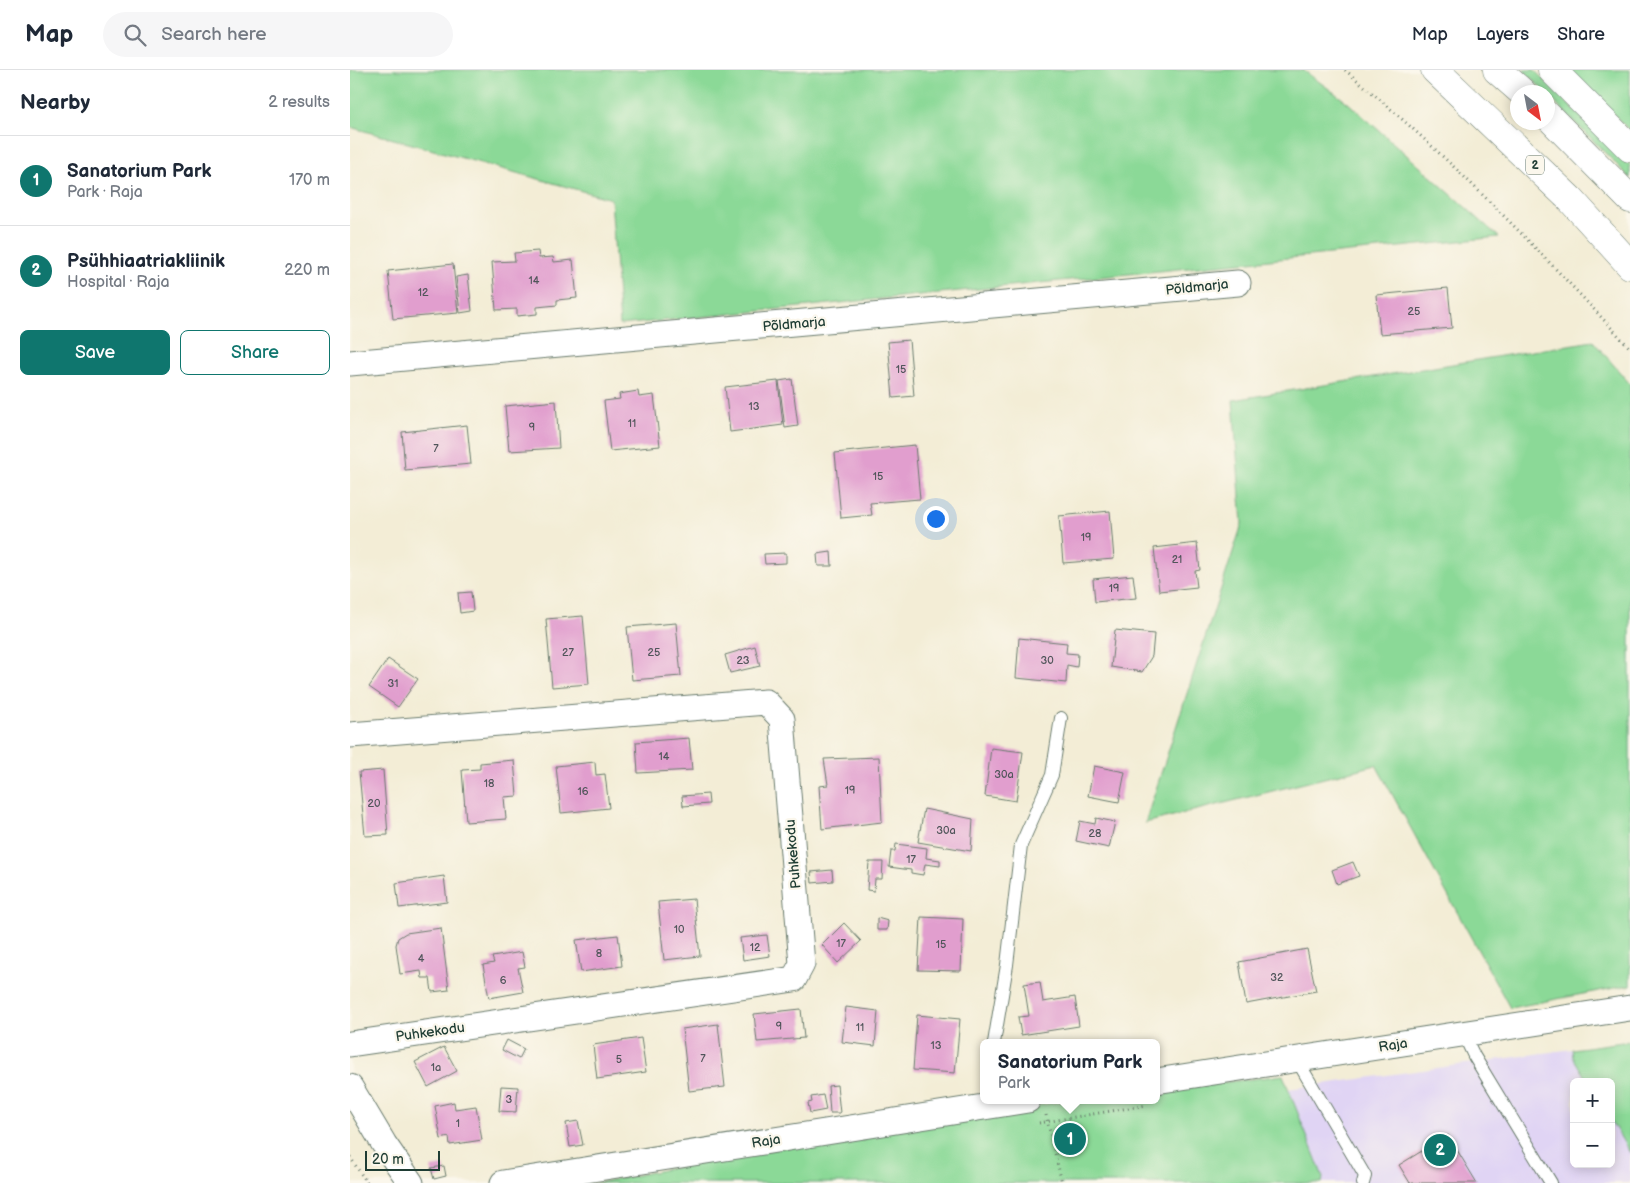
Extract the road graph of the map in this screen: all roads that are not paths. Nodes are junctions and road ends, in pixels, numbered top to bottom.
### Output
1 (1435, 70) edge
2 (1497, 70) edge
3 (1552, 70) edge
4 (1514, 85) edge
5 (1555, 123) edge
6 (1630, 148) edge
7 (1630, 199) edge
8 (1630, 265) edge
9 (1238, 283) dead end
10 (350, 363) edge
11 (1061, 718) dead end
12 (350, 735) edge
13 (1630, 1008) edge
14 (1464, 1034) junction
15 (995, 1039) edge
16 (350, 1044) edge
17 (1297, 1060) junction
18 (1160, 1080) edge
19 (350, 1088) edge
20 (980, 1102) edge
21 (411, 1183) edge
22 (503, 1183) edge
23 (1363, 1183) edge
24 (1551, 1183) edge

1 - 8 highway, 2
2 - 4 highway
3 - 6 highway
5 - 7 highway
9 - 10 street, Põldmarja
11 - 15 lane
12 - 16 street, Puhkekodu
13 - 14 street, Raja
14 - 17 street, Raja
14 - 24 lane
17 - 18 street, Raja
17 - 23 lane
19 - 21 street
20 - 22 street, Raja

